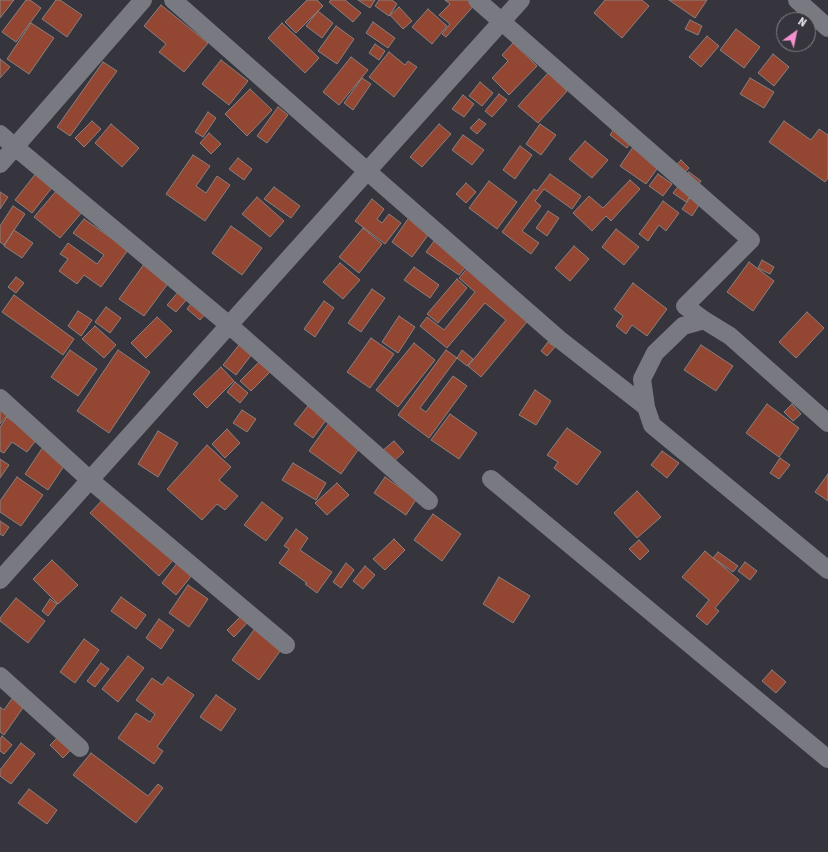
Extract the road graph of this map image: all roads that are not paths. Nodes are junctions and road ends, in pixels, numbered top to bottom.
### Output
1 (143, 0) edge
2 (173, 0) edge
3 (476, 0) edge
4 (521, 0) edge
5 (797, 0) edge
6 (502, 22) junction
7 (828, 28) edge
8 (0, 134) edge
9 (15, 147) junction
10 (0, 164) edge
11 (367, 171) junction
12 (704, 320) junction
13 (229, 325) junction
14 (0, 398) edge
15 (646, 408) junction
16 (828, 423) edge
17 (491, 479) dead end
18 (90, 480) junction
19 (429, 501) dead end
20 (828, 570) edge
21 (0, 580) edge
22 (286, 645) dead end
23 (0, 676) edge
24 (80, 748) dead end
25 (828, 759) edge

1 - 9 street
2 - 11 street
3 - 6 street
4 - 6 street
5 - 7 street
6 - 11 street
6 - 12 street
8 - 9 street
9 - 10 street
9 - 13 street
11 - 13 street
11 - 15 street
12 - 15 street
12 - 16 street
13 - 18 street
13 - 19 street
14 - 18 street
15 - 20 street
17 - 25 street
18 - 21 street
18 - 22 street
23 - 24 street

